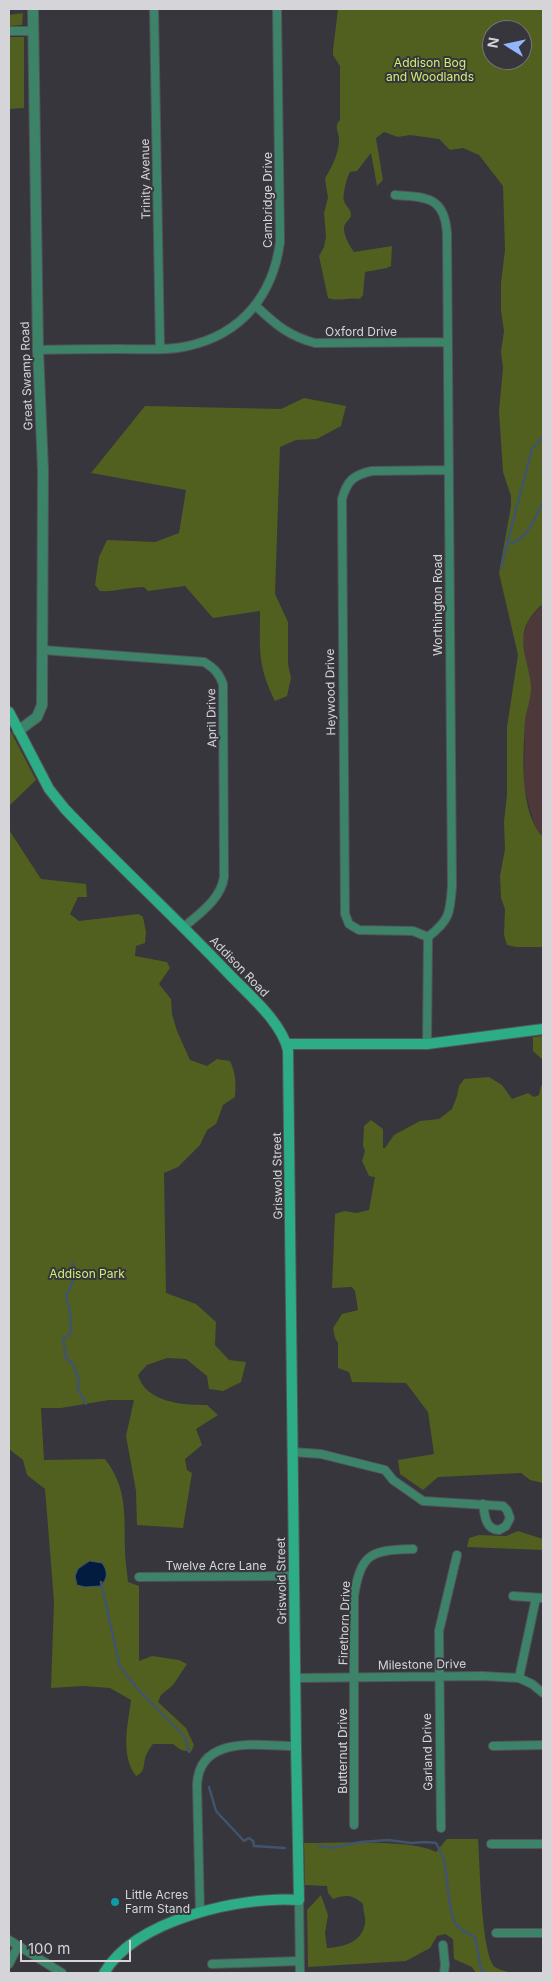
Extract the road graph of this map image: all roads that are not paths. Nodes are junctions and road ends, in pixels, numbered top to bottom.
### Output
1 (34, 9) edge
2 (154, 9) edge
3 (277, 9) edge
4 (9, 31) edge
5 (34, 31) junction
6 (395, 195) dead end
7 (256, 306) junction
8 (448, 342) junction
9 (160, 349) junction
10 (38, 350) junction
11 (449, 470) junction
12 (43, 650) junction
13 (9, 712) edge
14 (18, 731) junction
15 (184, 927) junction
16 (428, 937) junction
17 (543, 1029) edge
18 (287, 1044) junction
19 (427, 1044) junction
20 (293, 1452) junction
21 (482, 1504) dead end
22 (412, 1549) dead end
23 (457, 1555) dead end
24 (294, 1576) junction
25 (138, 1578) dead end
26 (514, 1596) dead end
27 (539, 1598) edge
28 (438, 1676) junction
29 (296, 1678) junction
30 (354, 1678) junction
31 (519, 1678) junction
32 (543, 1693) edge
33 (543, 1745) edge
34 (296, 1746) junction
35 (493, 1746) dead end
36 (354, 1825) dead end
37 (441, 1828) dead end
38 (491, 1844) dead end
39 (543, 1844) edge
40 (300, 1900) junction
41 (200, 1913) junction
42 (496, 1933) dead end
43 (543, 1933) edge
44 (9, 1940) edge
45 (442, 1945) dead end
46 (18, 1946) junction
47 (300, 1961) junction
48 (9, 1964) edge
49 (212, 1964) dead end
50 (62, 1973) edge
51 (104, 1973) edge
52 (300, 1973) edge
53 (444, 1973) edge

1 - 5 street, Great Swamp Road
2 - 9 street, Trinity Avenue
3 - 7 street, Cambridge Drive
4 - 5 street
5 - 10 street, Great Swamp Road
6 - 8 street, Worthington Road
7 - 8 street, Oxford Drive
7 - 9 street, Cambridge Drive
8 - 11 street, Worthington Road
9 - 10 street, Cambridge Drive
10 - 12 street, Great Swamp Road
11 - 16 street, Worthington Road
11 - 16 street, Heywood Drive
12 - 14 street, Great Swamp Road
12 - 15 street, April Drive
13 - 14 main road, Addison Road
14 - 15 main road, Addison Road
15 - 18 main road, Addison Road
16 - 19 street
17 - 19 main road
18 - 19 main road
18 - 20 main road, Griswold Street
20 - 21 street
20 - 24 main road, Griswold Street
22 - 30 street, Firethorn Drive
23 - 28 street, Garland Drive
24 - 25 street, Twelve Acre Lane
24 - 29 main road, Griswold Street
26 - 27 street
27 - 31 street
28 - 30 street, Milestone Drive
28 - 31 street, Milestone Drive
28 - 37 street, Garland Drive
29 - 30 street, Milestone Drive
29 - 34 main road, Griswold Street
30 - 36 street, Butternut Drive
31 - 32 street, Milestone Drive
33 - 35 street
34 - 40 main road, Griswold Street
34 - 41 street
38 - 39 street
40 - 41 main road
40 - 47 street
41 - 51 main road
42 - 43 street
44 - 46 street
45 - 53 street
46 - 48 street
46 - 50 street
47 - 49 street
47 - 52 street

